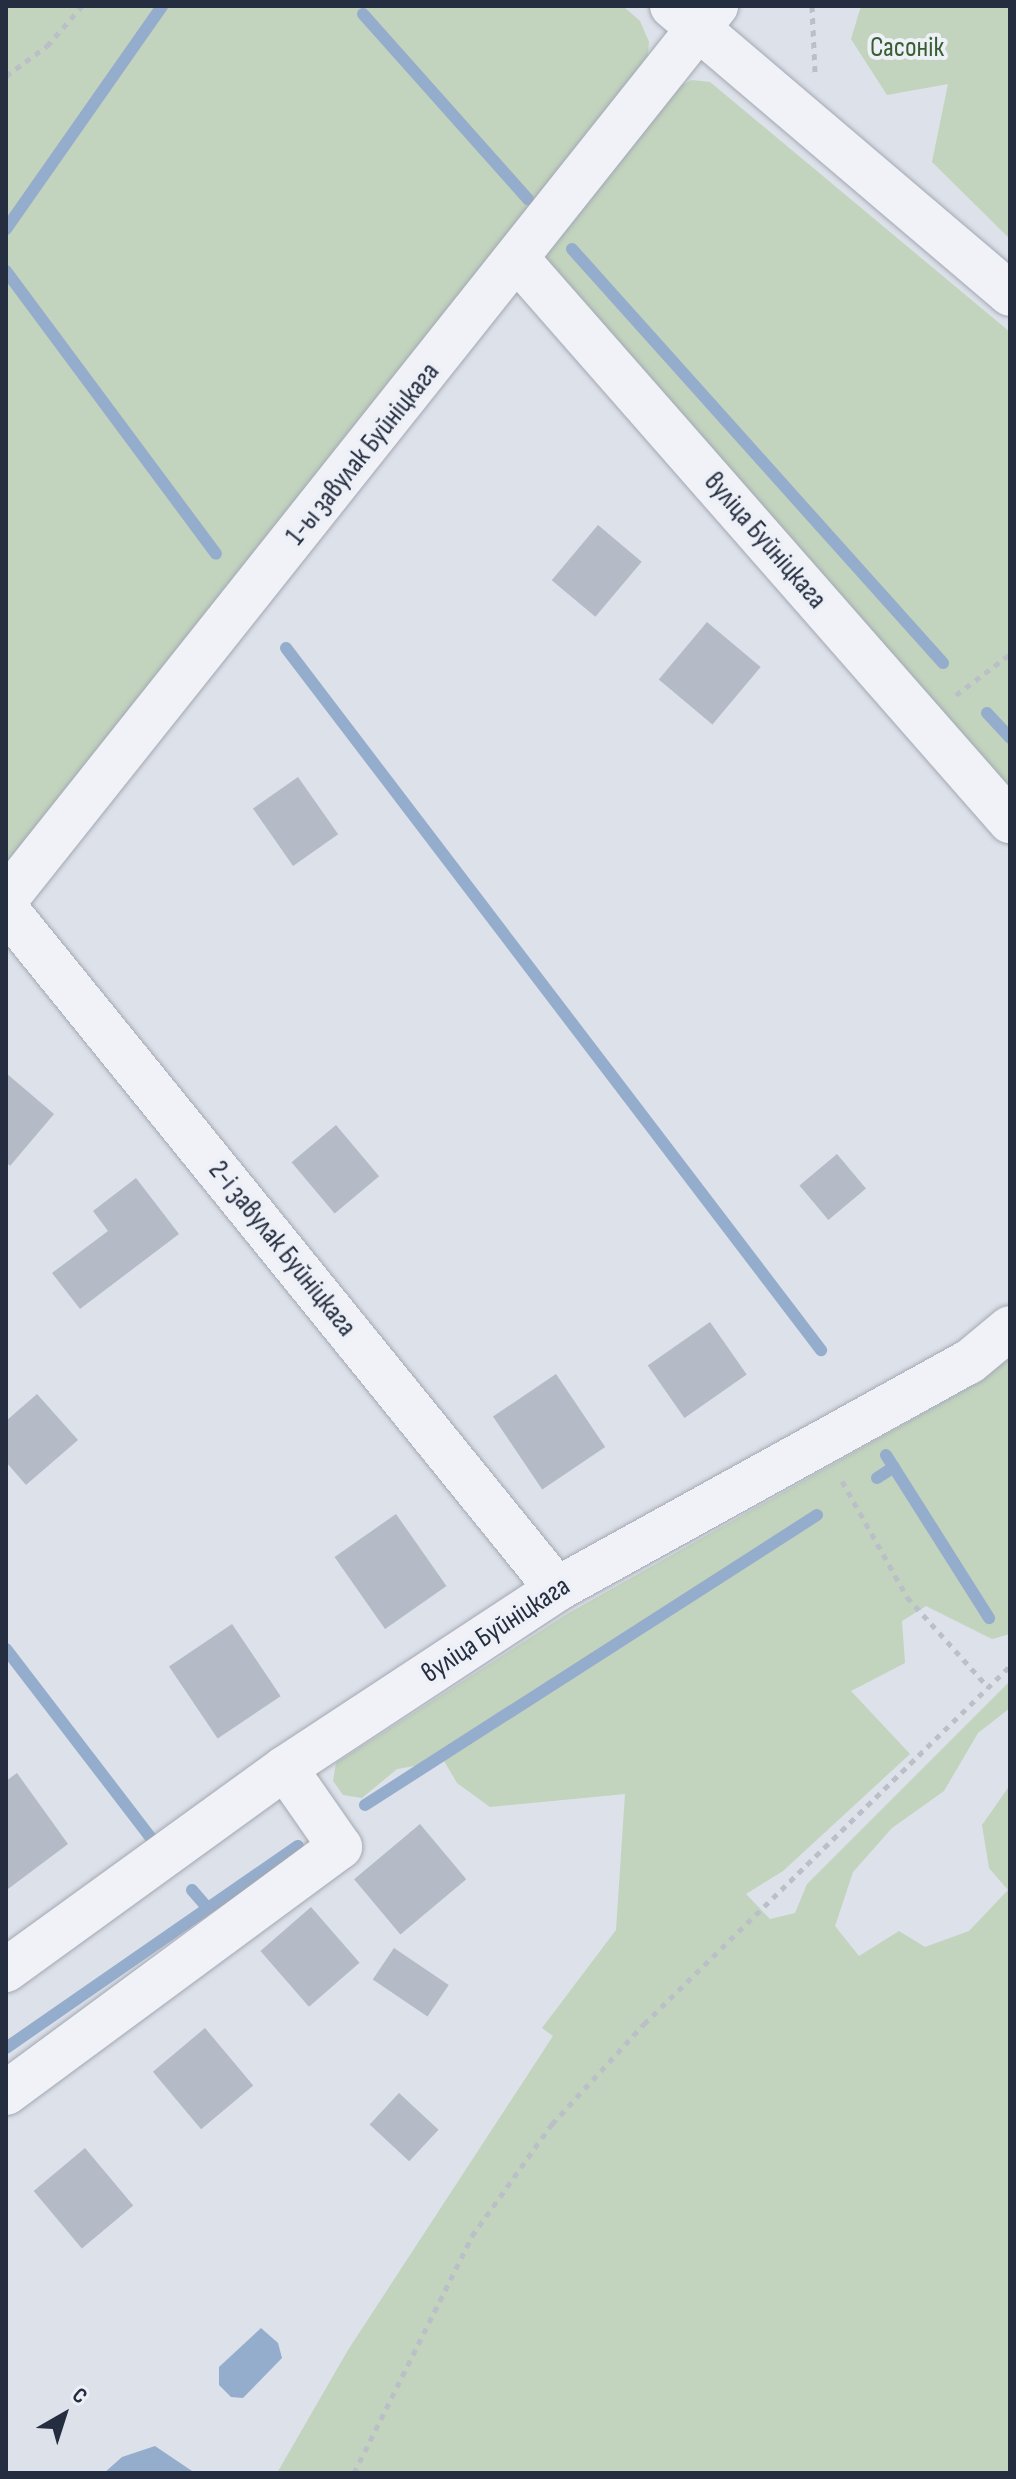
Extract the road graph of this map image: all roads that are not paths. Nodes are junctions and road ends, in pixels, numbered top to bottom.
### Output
1 (696, 14) edge
2 (519, 261) junction
3 (1010, 294) edge
4 (1010, 821) edge
5 (6, 899) edge
6 (6, 909) edge
7 (1010, 1328) edge
8 (557, 1589) junction
9 (285, 1768) junction
10 (6, 1970) edge
11 (6, 2093) edge

1 - 2 street, 1-ы завулак Буйніцкага
1 - 3 street
2 - 4 street, вуліца Буйніцкага
2 - 5 street, 1-ы завулак Буйніцкага
6 - 8 street, 2-і завулак Буйніцкага
7 - 8 street, вуліца Буйніцкага
8 - 9 street, вуліца Буйніцкага
9 - 10 street, вуліца Буйніцкага
9 - 11 street

